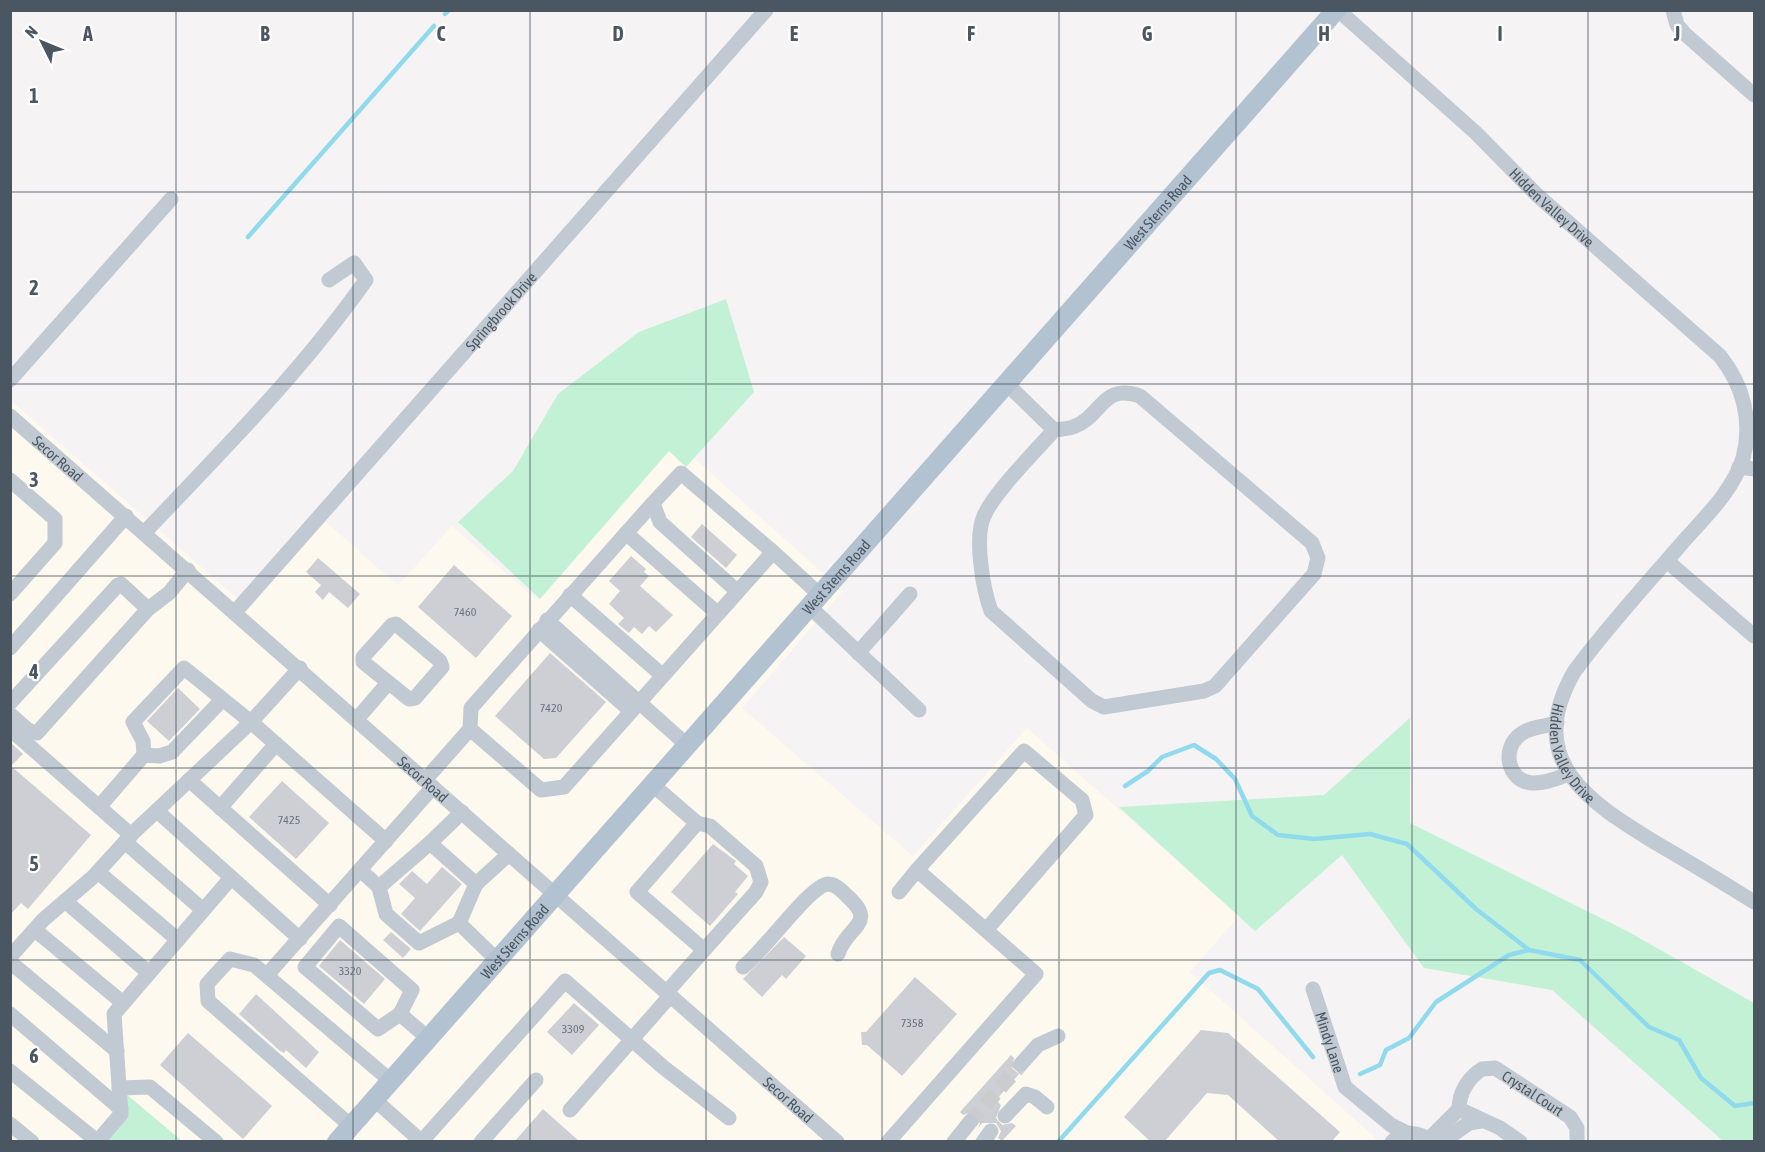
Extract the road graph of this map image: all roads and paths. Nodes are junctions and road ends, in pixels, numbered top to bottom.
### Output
1 (766, 10) edge
2 (1337, 10) edge
3 (1673, 10) edge
4 (1755, 95) edge
5 (171, 199) dead end
6 (328, 280) dead end
7 (10, 380) edge
8 (1007, 384) junction
9 (10, 416) edge
10 (1750, 416) edge
11 (1054, 430) junction
12 (1747, 468) edge
13 (10, 480) edge
14 (653, 503) junction
15 (126, 516) junction
16 (145, 532) junction
17 (626, 533) junction
18 (772, 552) junction
19 (1667, 561) junction
20 (189, 570) junction
21 (737, 591) junction
22 (10, 594) edge
23 (910, 594) dead end
24 (570, 595) junction
25 (815, 601) junction
26 (148, 609) junction
27 (236, 611) junction
28 (717, 614) junction
29 (543, 625) junction
30 (1755, 636) edge
31 (10, 648) edge
32 (858, 653) junction
33 (300, 668) junction
34 (662, 675) junction
35 (388, 683) junction
36 (222, 700) junction
37 (10, 703) edge
38 (635, 706) junction
39 (919, 710) dead end
40 (10, 714) edge
41 (357, 719) junction
42 (251, 722) junction
43 (1557, 723) junction
44 (10, 729) edge
45 (470, 729) junction
46 (276, 744) junction
47 (688, 746) junction
48 (144, 755) junction
49 (1569, 774) junction
50 (189, 780) junction
51 (429, 783) junction
52 (653, 785) junction
53 (99, 807) junction
54 (220, 808) junction
55 (157, 811) junction
56 (462, 812) junction
57 (697, 823) junction
58 (128, 839) junction
59 (386, 841) junction
60 (430, 843) junction
61 (509, 854) junction
62 (360, 870) junction
63 (917, 870) junction
64 (98, 872) junction
65 (231, 878) junction
66 (476, 884) junction
67 (379, 887) junction
68 (899, 891) dead end
69 (555, 895) junction
70 (65, 901) junction
71 (1755, 902) edge
72 (330, 904) junction
73 (204, 910) junction
74 (459, 923) junction
75 (35, 930) junction
76 (986, 930) junction
77 (303, 935) junction
78 (178, 940) junction
79 (323, 944) junction
80 (704, 951) junction
81 (838, 954) dead end
82 (10, 959) edge
83 (498, 962) junction
84 (743, 967) dead end
85 (149, 973) junction
86 (267, 975) junction
87 (1313, 990) dead end
88 (668, 994) junction
89 (123, 1003) junction
90 (10, 1014) edge
91 (400, 1014) junction
92 (1058, 1036) dead end
93 (429, 1039) junction
94 (632, 1039) junction
95 (117, 1051) junction
96 (1021, 1064) tunnel mouth
97 (10, 1071) edge
98 (536, 1080) dead end
99 (391, 1081) junction
100 (119, 1088) junction
101 (375, 1100) junction
102 (1047, 1107) dead end
103 (121, 1109) junction
104 (1459, 1109) junction
105 (570, 1110) dead end
106 (1005, 1116) dead end
107 (729, 1118) dead end
108 (1481, 1121) junction
109 (970, 1122) tunnel mouth
110 (10, 1124) edge
111 (1407, 1133) junction
112 (346, 1136) edge
113 (97, 1141) edge
114 (422, 1141) edge
115 (1434, 1141) edge
116 (32, 1142) edge
117 (216, 1142) edge
118 (481, 1142) edge
119 (837, 1142) edge
120 (888, 1142) edge
121 (954, 1142) edge
122 (1392, 1142) edge
123 (1520, 1142) edge
124 (1577, 1142) edge

1 - 27 street, Springbrook Drive
2 - 8 main road, West Sterns Road
2 - 10 street, Hidden Valley Drive
3 - 4 street
5 - 7 street
6 - 16 street
8 - 11 street
8 - 25 main road, West Sterns Road
9 - 15 street, Secor Road
10 - 12 street, Hidden Valley Drive
11 - 11 street
12 - 19 street, Hidden Valley Drive
13 - 22 street
14 - 17 street
14 - 18 street
14 - 21 street
15 - 16 street, Secor Road
15 - 31 street
16 - 20 street, Secor Road
17 - 24 street
17 - 28 street
18 - 21 street
18 - 25 street
19 - 30 street
19 - 43 street, Hidden Valley Drive
20 - 26 street
20 - 27 street, Secor Road
21 - 28 street
23 - 32 street
24 - 29 street
24 - 34 street
25 - 32 street
25 - 47 main road, West Sterns Road
26 - 37 street
26 - 40 street
27 - 33 street, Secor Road
28 - 34 street
29 - 38 street
29 - 45 street
32 - 39 street
33 - 41 street, Secor Road
33 - 42 street
34 - 38 street
35 - 35 street
35 - 41 street
36 - 42 street
36 - 48 street
36 - 48 street
38 - 45 street
38 - 47 street
41 - 51 street, Secor Road
42 - 46 street
42 - 50 street
43 - 49 street, Hidden Valley Drive
43 - 49 street
44 - 53 street
45 - 51 street
46 - 54 street
46 - 59 street
47 - 52 main road, West Sterns Road
48 - 53 street
49 - 71 street, Hidden Valley Drive
50 - 54 street
50 - 55 street
51 - 56 street, Secor Road
51 - 59 street
52 - 57 street
52 - 69 main road, West Sterns Road
53 - 58 street
54 - 72 street
55 - 58 street
55 - 65 street
56 - 60 street
56 - 61 street, Secor Road
57 - 80 street
57 - 80 street
58 - 64 street
58 - 73 street
59 - 62 street
60 - 66 street
60 - 67 street
61 - 66 street
61 - 69 street, Secor Road
62 - 67 street
62 - 72 street
63 - 68 street
63 - 76 street
63 - 76 street
64 - 70 street
64 - 78 street
65 - 73 street
65 - 77 street
66 - 74 street
67 - 74 street
69 - 83 main road, West Sterns Road
69 - 88 street, Secor Road
70 - 75 street
70 - 85 street
72 - 77 street
73 - 78 street
74 - 83 street
75 - 82 street
75 - 89 street
76 - 120 street
77 - 79 street
77 - 86 street
78 - 85 street
79 - 91 street
79 - 91 street
80 - 88 street
81 - 84 street
82 - 95 street
83 - 93 main road, West Sterns Road
85 - 89 street
86 - 99 street
86 - 112 street
87 - 111 street, Mindy Lane
88 - 94 street
88 - 119 street, Secor Road
89 - 95 street
90 - 103 street
91 - 93 street
92 - 96 street
93 - 99 main road, West Sterns Road
94 - 105 street
94 - 107 street
94 - 114 street
95 - 100 street
97 - 113 street
98 - 118 street
99 - 101 main road, West Sterns Road
100 - 103 street
100 - 117 street
101 - 112 main road, West Sterns Road
101 - 114 street
102 - 106 street
103 - 113 street
104 - 108 street
104 - 115 street, Crystal Court
104 - 124 street, Crystal Court
108 - 115 street
108 - 123 street
109 - 121 street
110 - 116 street
111 - 115 street, Mindy Lane
111 - 122 street

